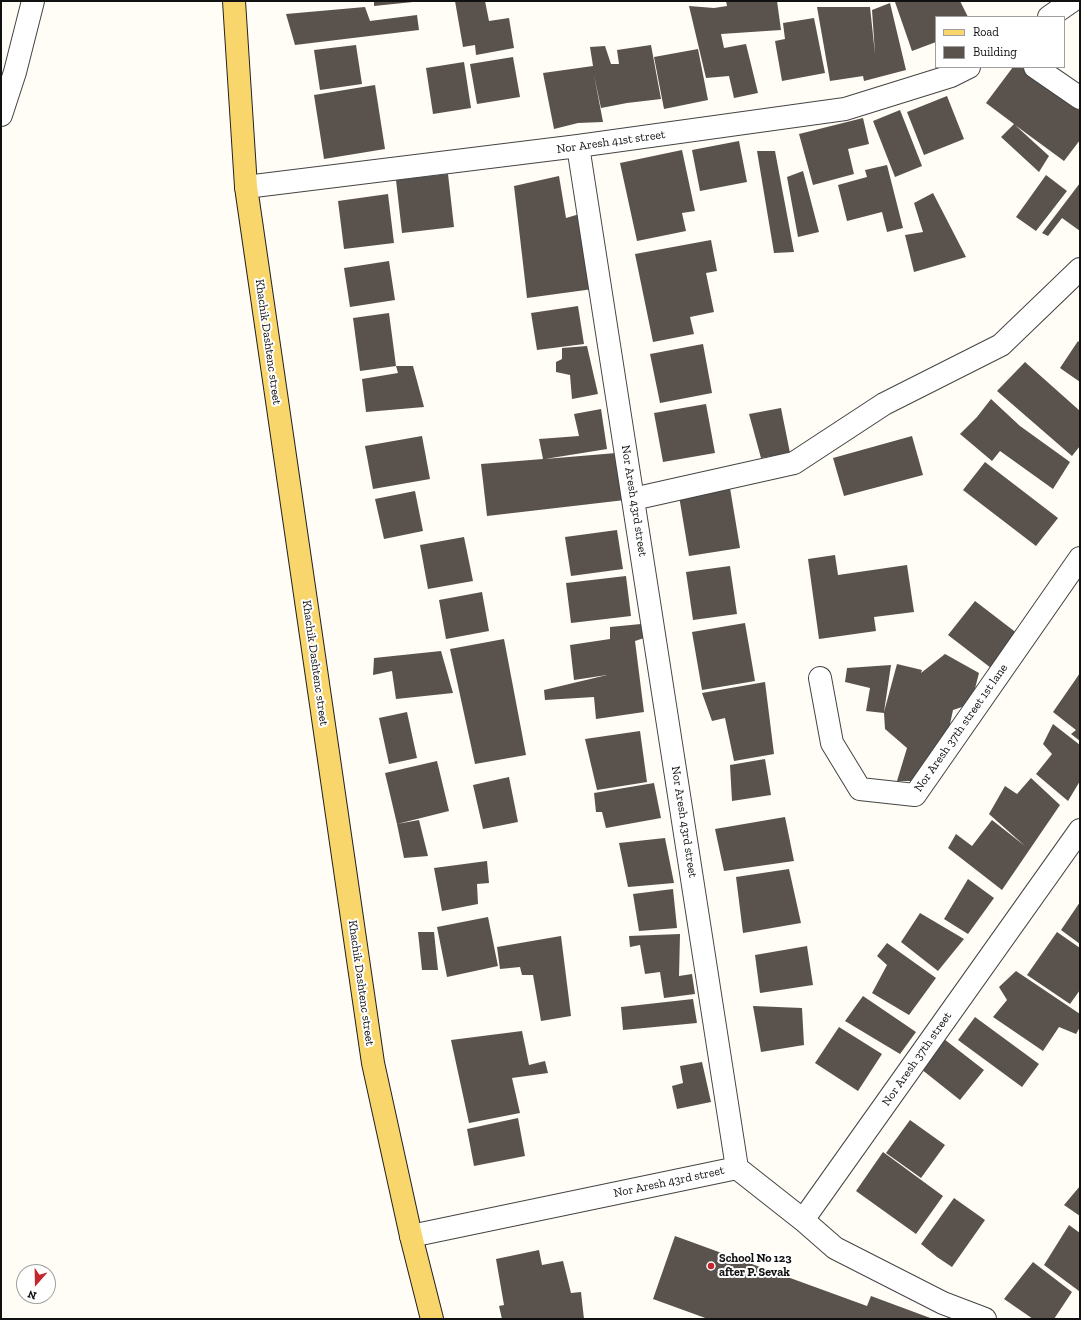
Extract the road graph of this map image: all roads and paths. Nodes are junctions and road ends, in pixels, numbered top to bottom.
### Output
1 (33, 1) edge
2 (234, 1) edge
3 (1072, 1) edge
4 (1050, 16) edge
5 (967, 68) edge
6 (1036, 68) edge
7 (1080, 98) edge
8 (1, 115) edge
9 (578, 146) junction
10 (246, 187) junction
11 (1080, 269) edge
12 (634, 499) junction
13 (1080, 558) edge
14 (820, 678) dead end
15 (1080, 830) edge
16 (737, 1168) junction
17 (803, 1220) junction
18 (411, 1236) junction
19 (432, 1319) edge
20 (985, 1319) edge

1 - 8 street
2 - 10 main road, Khachik Dashtenc street
3 - 4 street
5 - 9 street, Nor Aresh 41st street
6 - 7 street
9 - 10 street, Nor Aresh 41st street
9 - 12 street, Nor Aresh 43rd street
10 - 18 main road, Khachik Dashtenc street
11 - 12 street
12 - 16 street, Nor Aresh 43rd street
13 - 14 street, Nor Aresh 37th street 1st lane
15 - 17 street, Nor Aresh 37th street
16 - 17 street
16 - 18 street, Nor Aresh 43rd street
17 - 20 street
18 - 19 main road, Khachik Dashtenc street

